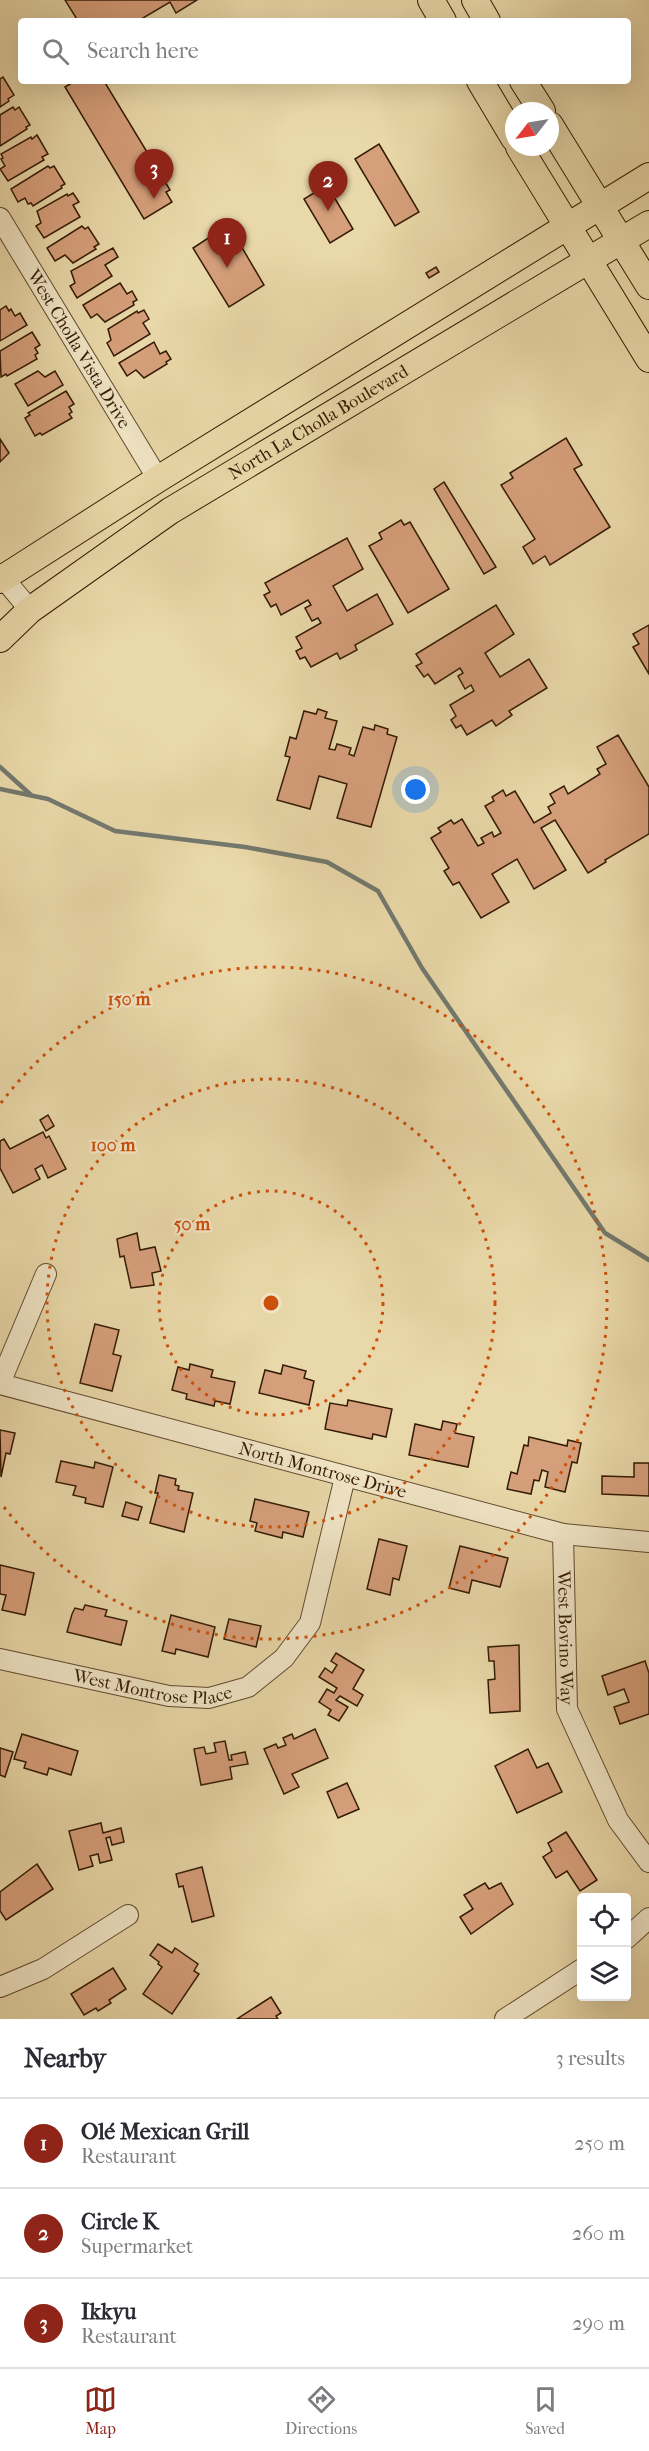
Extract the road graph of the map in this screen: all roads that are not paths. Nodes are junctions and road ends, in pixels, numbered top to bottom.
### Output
1 (431, 0) edge
2 (475, 0) edge
3 (441, 18) edge
4 (485, 18) edge
5 (482, 84) edge
6 (526, 84) edge
7 (537, 102) edge
8 (505, 123) edge
9 (559, 140) edge
10 (525, 156) edge
11 (649, 176) edge
12 (600, 206) junction
13 (0, 218) edge
14 (649, 224) edge
15 (568, 226) junction
16 (621, 240) junction
17 (589, 259) junction
18 (649, 286) edge
19 (649, 359) edge
20 (158, 479) junction
21 (1, 577) edge
22 (30, 610) junction
23 (0, 639) edge
24 (46, 1274) dead end
25 (0, 1384) edge
26 (345, 1478) junction
27 (563, 1534) junction
28 (649, 1542) edge
29 (0, 1659) edge
30 (649, 1862) edge
31 (128, 1915) dead end
32 (649, 1918) edge
33 (631, 1935) edge
34 (577, 1972) edge
35 (0, 1987) edge
36 (505, 2019) edge

1 - 3 main road
2 - 4 main road
5 - 8 main road
6 - 7 main road
9 - 12 main road
10 - 15 main road
11 - 12 main road, North La Cholla Boulevard
12 - 15 main road, North La Cholla Boulevard
12 - 16 main road
13 - 20 street, West Cholla Vista Drive
14 - 16 main road, North La Cholla Boulevard
15 - 17 main road
15 - 20 main road, North La Cholla Boulevard
16 - 17 main road, North La Cholla Boulevard
16 - 18 main road
17 - 19 main road
17 - 22 main road, North La Cholla Boulevard
20 - 21 main road, North La Cholla Boulevard
21 - 22 street
22 - 23 main road, North La Cholla Boulevard
24 - 25 street
25 - 26 street, North Montrose Drive
26 - 27 street, North Montrose Drive
26 - 29 street, West Montrose Place
27 - 28 street, North Montrose Drive
27 - 30 street, West Bovino Way
31 - 35 street
32 - 33 street
34 - 36 street

